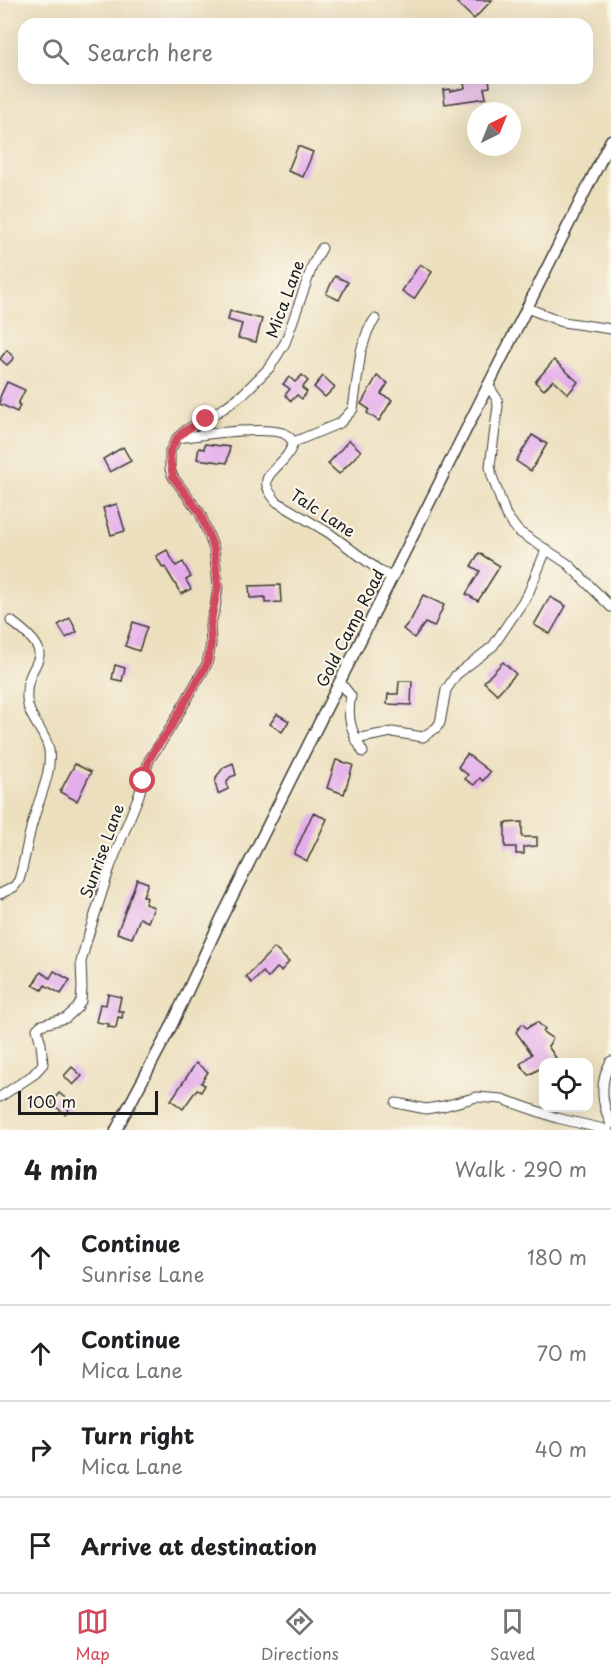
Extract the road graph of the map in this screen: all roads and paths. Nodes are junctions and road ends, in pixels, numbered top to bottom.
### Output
1 (611, 140) edge
2 (322, 248) dead end
3 (527, 308) junction
4 (375, 319) dead end
5 (611, 329) edge
6 (488, 385) junction
7 (177, 438) junction
8 (294, 442) junction
9 (546, 550) junction
10 (393, 578) junction
11 (611, 607) edge
12 (11, 621) dead end
13 (340, 682) junction
14 (355, 739) junction
15 (363, 752) dead end
16 (0, 894) edge
17 (611, 1061) edge
18 (0, 1097) edge
19 (396, 1103) dead end
20 (611, 1124) edge
21 (116, 1130) edge
22 (608, 1130) edge

1 - 3 street, Gold Camp Road
2 - 7 street, Mica Lane
3 - 5 street
3 - 6 street, Gold Camp Road
4 - 8 street
6 - 9 street
6 - 10 street, Gold Camp Road
7 - 8 street
7 - 18 street, Sunrise Lane
8 - 10 street, Talc Lane
9 - 11 street
9 - 14 street
10 - 13 street, Gold Camp Road
12 - 16 street
13 - 14 street
13 - 21 street, Gold Camp Road
14 - 15 street
17 - 20 street
19 - 22 street

